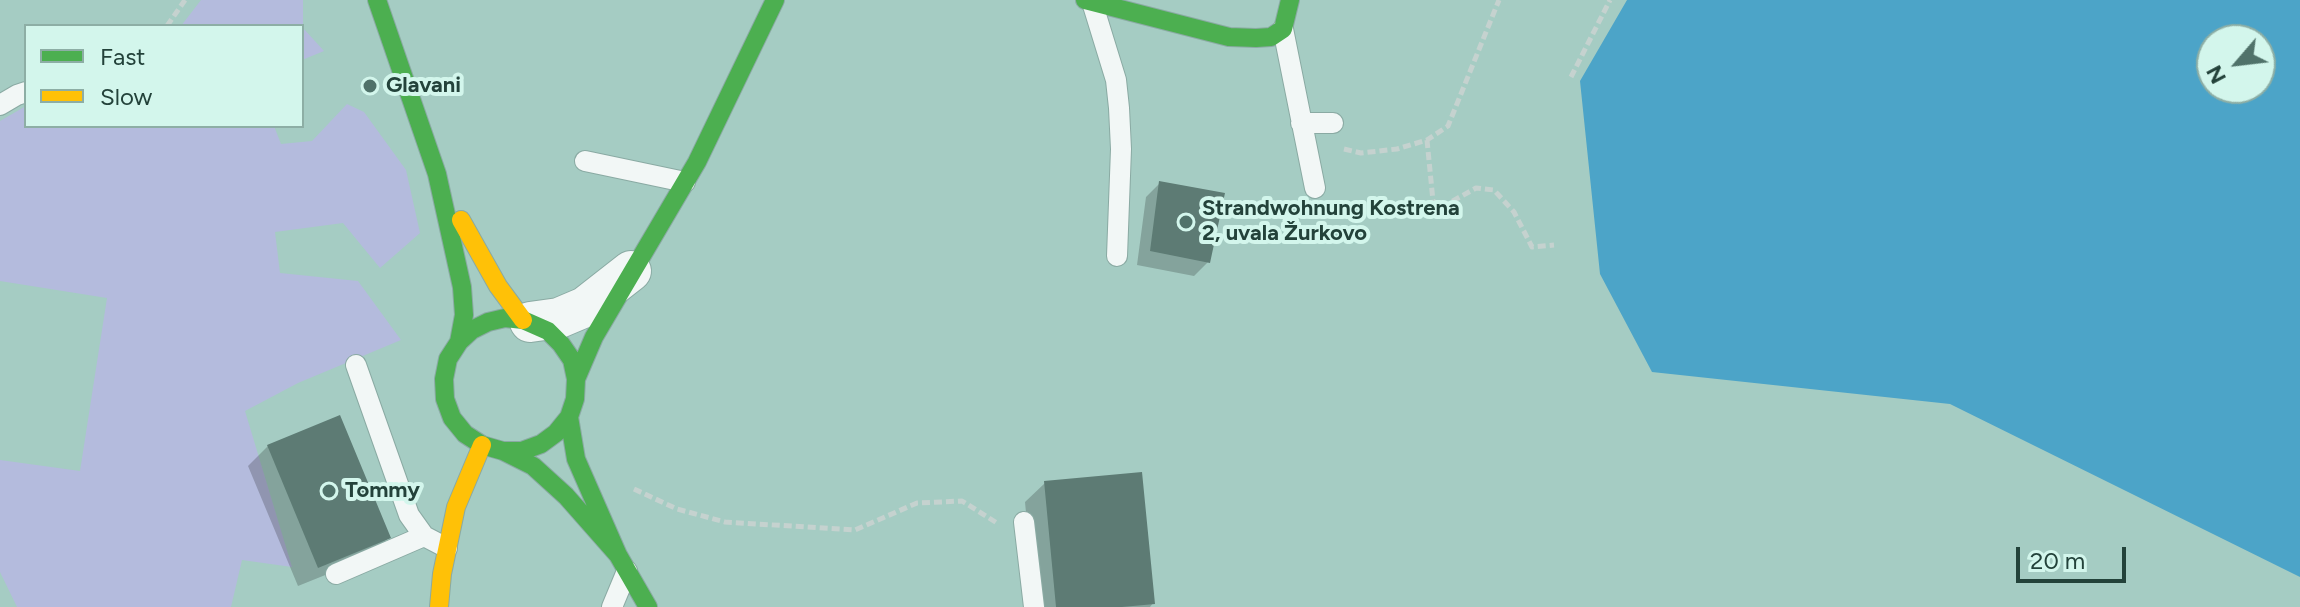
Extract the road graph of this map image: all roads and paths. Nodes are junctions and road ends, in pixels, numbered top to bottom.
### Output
1 (185, 0) edge
2 (377, 0) edge
3 (775, 0) edge
4 (1290, 0) edge
5 (1499, 0) edge
6 (1610, 0) edge
7 (1089, 1) edge
8 (168, 24) edge
9 (1283, 29) junction
10 (1571, 77) dead end
11 (24, 93) edge
12 (0, 105) edge
13 (1333, 123) dead end
14 (1302, 131) junction
15 (1427, 140) junction
16 (585, 161) dead end
17 (437, 174) junction
18 (685, 182) junction
19 (1315, 188) dead end
20 (1554, 245) dead end
21 (1117, 256) dead end
22 (635, 268) junction
23 (527, 321) junction
24 (459, 342) junction
25 (356, 365) dead end
26 (576, 379) junction
27 (569, 417) junction
28 (482, 445) junction
29 (503, 451) junction
30 (629, 487) dead end
31 (1024, 522) joint
32 (424, 536) junction
33 (447, 548) junction
34 (622, 563) junction
35 (336, 574) dead end
36 (439, 607) edge
37 (612, 607) edge
38 (648, 607) edge
39 (1034, 607) edge

1 - 8 path
2 - 17 main road
3 - 18 main road
4 - 9 main road
5 - 15 path
6 - 10 path
7 - 9 main road
7 - 21 lane
9 - 14 lane
11 - 12 lane
13 - 14 lane
14 - 15 path
14 - 19 lane
15 - 20 path
16 - 18 lane
17 - 23 main road
17 - 24 main road
18 - 22 main road
22 - 23 street
22 - 26 main road
23 - 24 main road
23 - 26 main road
24 - 28 main road
25 - 32 lane
26 - 27 main road
27 - 29 main road
27 - 34 main road
28 - 29 main road
28 - 33 main road
29 - 34 main road
30 - 31 path
31 - 39 lane
32 - 33 lane
32 - 35 lane
33 - 36 main road
34 - 37 lane
34 - 38 main road

